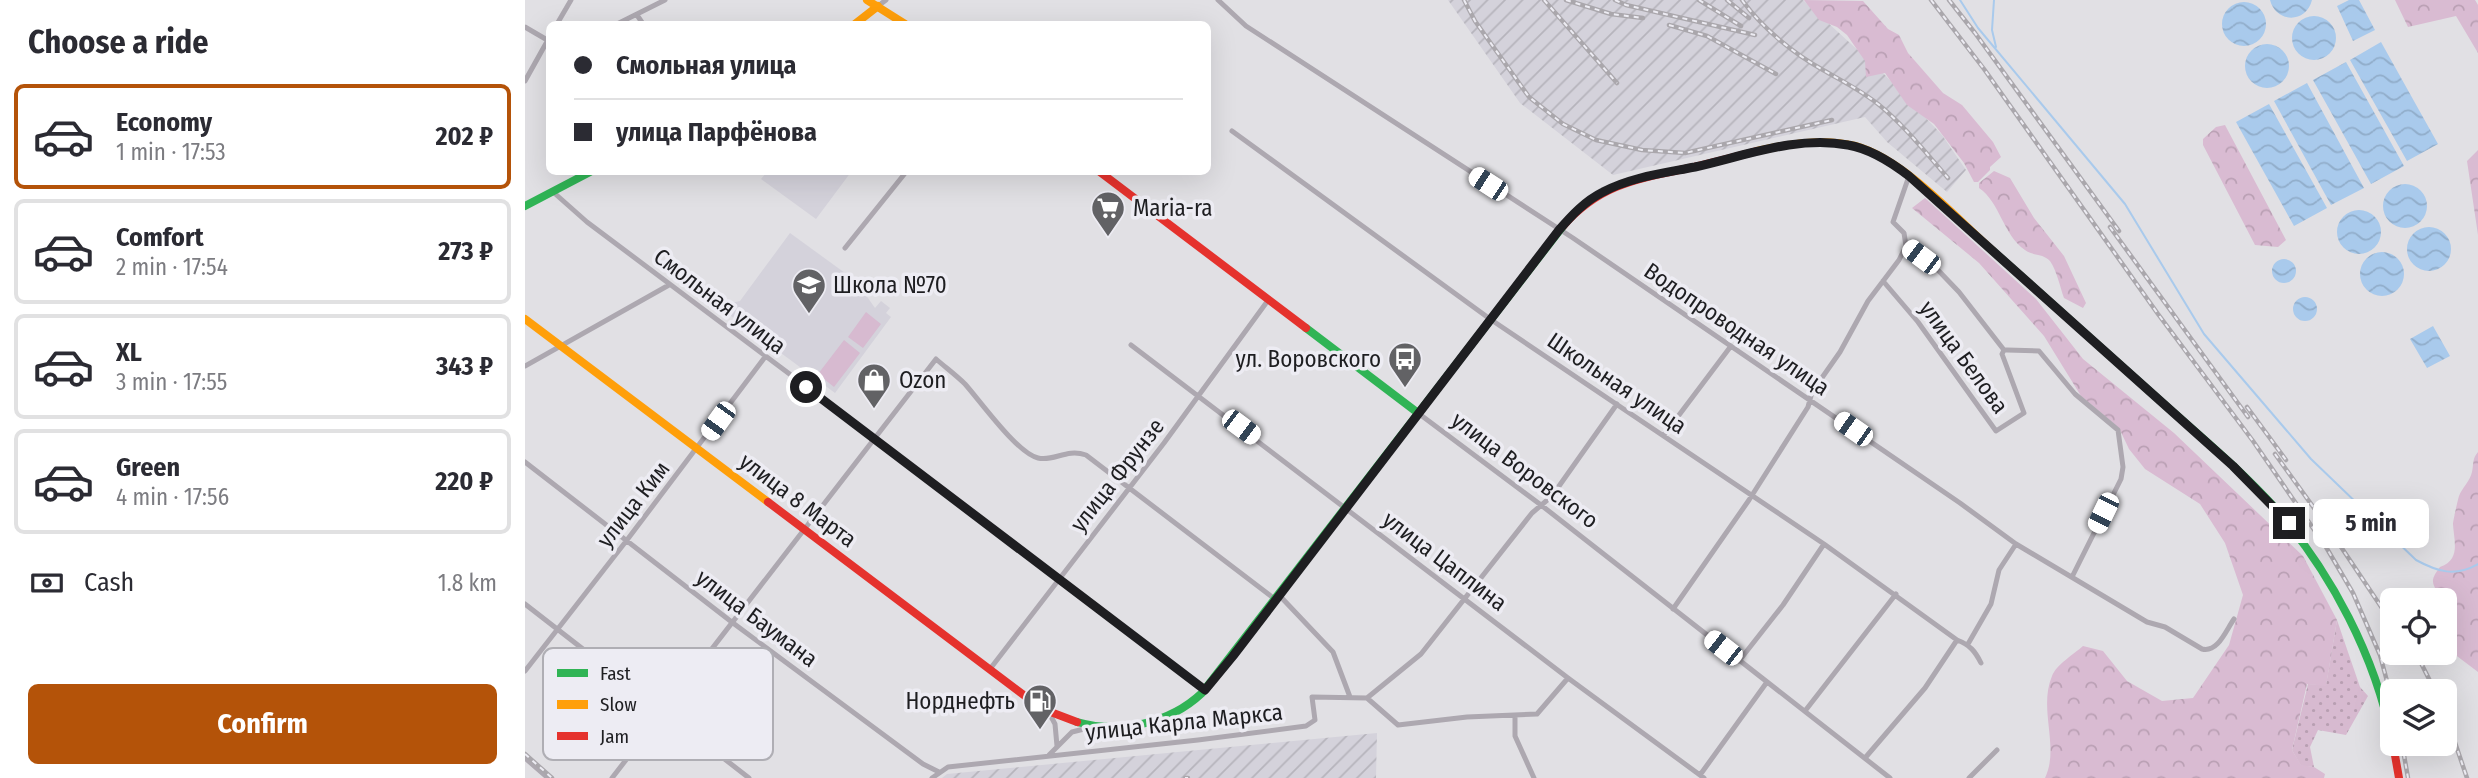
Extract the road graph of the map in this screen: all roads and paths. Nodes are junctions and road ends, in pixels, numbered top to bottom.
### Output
1 (571, 0) edge
2 (664, 0) edge
3 (867, 0) edge
4 (886, 0) edge
5 (1218, 0) edge
6 (878, 6) junction
7 (637, 15) junction
8 (559, 21) edge
9 (624, 21) edge
10 (641, 21) edge
11 (859, 21) edge
12 (900, 21) edge
13 (525, 27) edge
14 (546, 38) edge
15 (546, 45) edge
16 (525, 80) edge
17 (1232, 131) dead end
18 (584, 175) edge
19 (904, 175) edge
20 (1104, 175) edge
21 (1909, 176) junction
22 (552, 191) junction
23 (525, 206) edge
24 (1559, 230) junction
25 (1906, 246) junction
26 (845, 248) dead end
27 (1883, 281) junction
28 (669, 285) junction
29 (1269, 299) junction
30 (525, 319) edge
31 (1490, 319) junction
32 (1131, 345) dead end
33 (1731, 346) junction
34 (562, 347) junction
35 (2004, 351) junction
36 (765, 357) junction
37 (525, 366) edge
38 (1199, 395) junction
39 (1810, 400) junction
40 (1616, 404) junction
41 (1418, 413) junction
42 (1664, 435) junction
43 (875, 438) junction
44 (698, 448) junction
45 (525, 462) edge
46 (1128, 488) junction
47 (1750, 495) junction
48 (1541, 505) junction
49 (1346, 507) junction
50 (805, 531) junction
51 (628, 540) junction
52 (1823, 544) junction
53 (2016, 544) junction
54 (2073, 577) junction
55 (1058, 580) junction
56 (1896, 594) junction
57 (1277, 597) junction
58 (1466, 598) junction
59 (525, 604) edge
60 (1673, 609) junction
61 (2234, 619) dead end
62 (733, 623) junction
63 (557, 629) junction
64 (1957, 640) junction
65 (1968, 644) junction
66 (581, 648) edge
67 (714, 648) edge
68 (767, 648) edge
69 (773, 653) edge
70 (1739, 661) junction
71 (1981, 663) dead end
72 (990, 669) junction
73 (525, 671) edge
74 (1568, 678) junction
75 (1767, 682) junction
76 (1205, 690) junction
77 (2380, 695) edge
78 (1350, 697) junction
79 (1367, 698) junction
80 (1048, 711) junction
81 (1805, 711) junction
82 (1515, 715) junction
83 (1103, 727) junction
84 (1057, 746) junction
85 (1997, 750) dead end
86 (1049, 755) junction
87 (2395, 756) edge
88 (525, 758) edge
89 (1865, 758) junction
90 (627, 760) edge
91 (726, 760) edge
92 (939, 772) junction
93 (1702, 776) edge
94 (548, 778) edge
95 (613, 778) edge
96 (749, 778) edge
97 (932, 778) edge
98 (1534, 778) edge
99 (1890, 778) edge
100 (1969, 778) edge
101 (2399, 778) edge

1 - 8 street
2 - 7 street
3 - 6 main road
4 - 6 street
5 - 24 street, Водопроводная улица
6 - 11 main road
6 - 12 main road
7 - 9 street
7 - 10 street
13 - 14 street
15 - 16 street
17 - 31 street, Школьная улица
18 - 22 main road
19 - 26 street
20 - 29 main road, улица Воровского
21 - 24 main road, улица 8 Марта
21 - 25 street
21 - 77 main road, улица 8 Марта
22 - 23 main road
22 - 28 street, Смольная улица
24 - 31 main road, улица 8 Марта
24 - 33 street, Водопроводная улица
25 - 27 street
25 - 35 street
27 - 35 street, улица Белова
27 - 39 street
28 - 34 street
28 - 36 street, Смольная улица
29 - 38 street, улица Фрунзе
29 - 41 main road, улица Воровского
30 - 34 main road, улица 8 Марта
31 - 40 street, Школьная улица
31 - 41 main road, улица 8 Марта
32 - 38 street, улица Цаплина
33 - 39 street, Водопроводная улица
33 - 42 street
34 - 37 street
34 - 44 main road, улица 8 Марта
35 - 54 street, улица Белова
36 - 43 street, Смольная улица
36 - 44 street, улица Ким
38 - 46 street, улица Фрунзе
38 - 49 street, улица Цаплина
39 - 47 street
39 - 53 street, Водопроводная улица
40 - 42 street, Школьная улица
40 - 48 street
41 - 48 street, улица Воровского
41 - 49 main road, улица 8 Марта
42 - 47 street, Школьная улица
43 - 46 street
43 - 50 street
43 - 55 street, Смольная улица
44 - 50 main road, улица 8 Марта
44 - 51 street, улица Ким
45 - 51 street, улица Баумана
46 - 55 street, улица Фрунзе
46 - 57 street
47 - 52 street, Школьная улица
47 - 60 street
48 - 58 street
48 - 60 street, улица Воровского
49 - 57 main road, улица 8 Марта
49 - 58 street, улица Цаплина
50 - 62 street
50 - 72 main road, улица 8 Марта
51 - 62 street, улица Баумана
51 - 63 street, улица Ким
52 - 56 street, Школьная улица
52 - 70 street
53 - 54 street, Водопроводная улица
53 - 65 street
54 - 61 street, Водопроводная улица
55 - 72 street, улица Фрунзе
55 - 76 street, Смольная улица
56 - 64 street, Школьная улица
56 - 81 street
57 - 76 main road, улица 8 Марта
57 - 78 street
58 - 74 street, улица Цаплина
58 - 79 street
59 - 63 street
60 - 70 street, улица Воровского
62 - 67 street
62 - 68 street, улица Баумана
63 - 66 street
63 - 73 street, улица Ким
64 - 65 street, Школьная улица
64 - 89 street
65 - 71 street
69 - 92 street, улица Баумана
70 - 75 street, улица Воровского
72 - 80 main road, улица 8 Марта
74 - 82 street
74 - 93 street, улица Цаплина
75 - 81 street, улица Воровского
75 - 93 street
76 - 83 main road, улица 8 Марта
78 - 79 street, улица Карла Маркса
78 - 86 street, улица Карла Маркса
79 - 82 street
80 - 83 main road, улица 8 Марта
80 - 84 street
81 - 89 street, улица Воровского
82 - 98 street
83 - 84 street
84 - 86 street
85 - 100 street
86 - 92 street, улица Карла Маркса
87 - 101 main road, улица 8 Марта
88 - 94 street
89 - 99 street, улица Воровского
90 - 95 street
91 - 96 street
92 - 97 street, улица Карла Маркса

